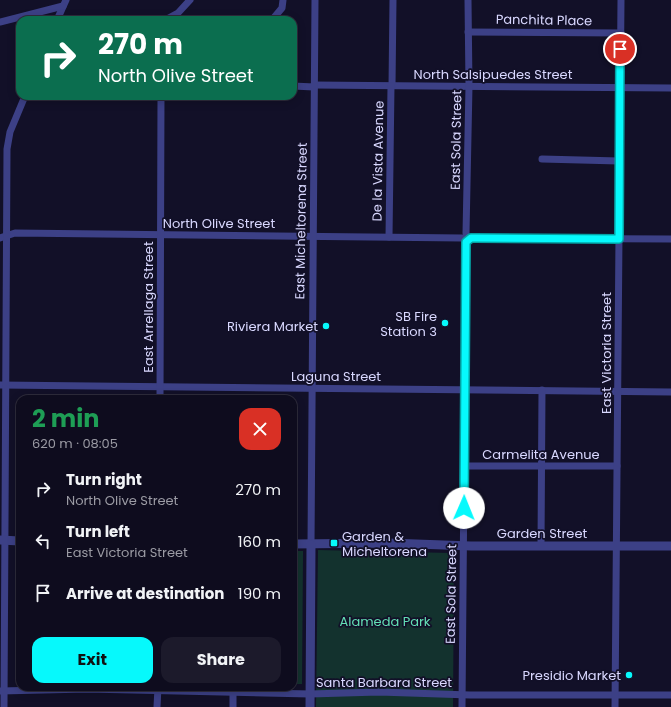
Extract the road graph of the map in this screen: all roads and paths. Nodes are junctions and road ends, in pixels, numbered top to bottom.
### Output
1 (190, 0) edge
2 (283, 0) edge
3 (315, 0) edge
4 (393, 0) edge
5 (468, 0) edge
6 (621, 0) edge
7 (65, 3) edge
8 (21, 16) edge
9 (59, 16) edge
10 (174, 16) edge
11 (275, 16) edge
12 (16, 17) edge
13 (0, 22) edge
14 (468, 32) junction
15 (621, 33) junction
16 (297, 86) edge
17 (314, 86) junction
18 (392, 86) junction
19 (469, 86) junction
20 (620, 87) junction
21 (671, 88) edge
22 (23, 100) edge
23 (161, 100) edge
24 (4, 149) edge
25 (542, 159) dead end
26 (619, 161) junction
27 (160, 234) junction
28 (313, 236) junction
29 (4, 237) edge
30 (390, 237) junction
31 (466, 238) junction
32 (619, 239) junction
33 (671, 239) edge
34 (3, 386) edge
35 (160, 387) junction
36 (312, 388) junction
37 (465, 390) junction
38 (542, 390) junction
39 (618, 391) junction
40 (671, 392) edge
41 (160, 395) edge
42 (465, 466) junction
43 (542, 466) junction
44 (617, 466) junction
45 (2, 540) edge
46 (16, 541) edge
47 (297, 544) edge
48 (311, 545) junction
49 (464, 545) junction
50 (541, 546) junction
51 (616, 546) junction
52 (671, 546) edge
53 (2, 691) edge
54 (16, 691) edge
55 (158, 691) edge
56 (208, 691) edge
57 (233, 692) junction
58 (310, 694) junction
59 (462, 694) junction
60 (671, 695) edge
61 (615, 696) junction
62 (4, 707) edge
63 (157, 707) edge
64 (233, 707) edge
65 (310, 707) edge
66 (462, 707) edge
67 (615, 707) edge

1 - 10 street
2 - 11 street
3 - 17 street, East Micheltorena Street
4 - 18 street, De la Vista Avenue
5 - 14 street, East Sola Street
6 - 15 street, East Victoria Street
7 - 8 street
7 - 9 street
12 - 13 street
14 - 15 street, Panchita Place
14 - 19 street, East Sola Street
15 - 20 street, East Victoria Street
16 - 17 street, North Salsipuedes Street
17 - 18 street, North Salsipuedes Street
17 - 28 street, East Micheltorena Street
18 - 19 street, North Salsipuedes Street
18 - 30 street, De la Vista Avenue
19 - 20 street, North Salsipuedes Street
19 - 31 street, East Sola Street
20 - 21 street, North Salsipuedes Street
20 - 26 street, East Victoria Street
22 - 24 street
23 - 27 street, East Arrellaga Street
24 - 29 street
25 - 26 street
26 - 32 street, East Victoria Street
27 - 28 street, North Olive Street
27 - 29 street, North Olive Street
27 - 35 street, East Arrellaga Street
28 - 30 street, North Olive Street
28 - 36 street, East Micheltorena Street
29 - 34 street
30 - 31 street, North Olive Street
31 - 32 street, North Olive Street
31 - 37 street, East Sola Street
32 - 33 street, North Olive Street
32 - 39 street, East Victoria Street
34 - 35 street, Laguna Street
34 - 45 street
35 - 36 street, Laguna Street
35 - 41 street, East Arrellaga Street
36 - 37 street, Laguna Street
36 - 48 street, East Micheltorena Street
37 - 38 street, Laguna Street
37 - 42 street, East Sola Street
38 - 39 street, Laguna Street
38 - 43 street
39 - 40 street, Laguna Street
39 - 44 street, East Victoria Street
42 - 43 street, Carmelita Avenue
42 - 49 street, East Sola Street
43 - 44 street, Carmelita Avenue
43 - 50 street
44 - 51 street, East Victoria Street
45 - 46 street
45 - 53 street
47 - 48 street, Garden Street
48 - 49 street, Garden Street
48 - 58 street, East Micheltorena Street
49 - 50 street, Garden Street
49 - 59 street, East Sola Street
50 - 51 street, Garden Street
51 - 52 street, Garden Street
51 - 61 street, East Victoria Street
53 - 54 street, Santa Barbara Street
53 - 62 street
55 - 63 street
56 - 57 street, Santa Barbara Street
57 - 58 street, Santa Barbara Street
57 - 64 street
58 - 59 street, Santa Barbara Street
58 - 65 street, East Micheltorena Street
59 - 61 street, Santa Barbara Street
59 - 66 street, East Sola Street
60 - 61 street, Santa Barbara Street
61 - 67 street, East Victoria Street

